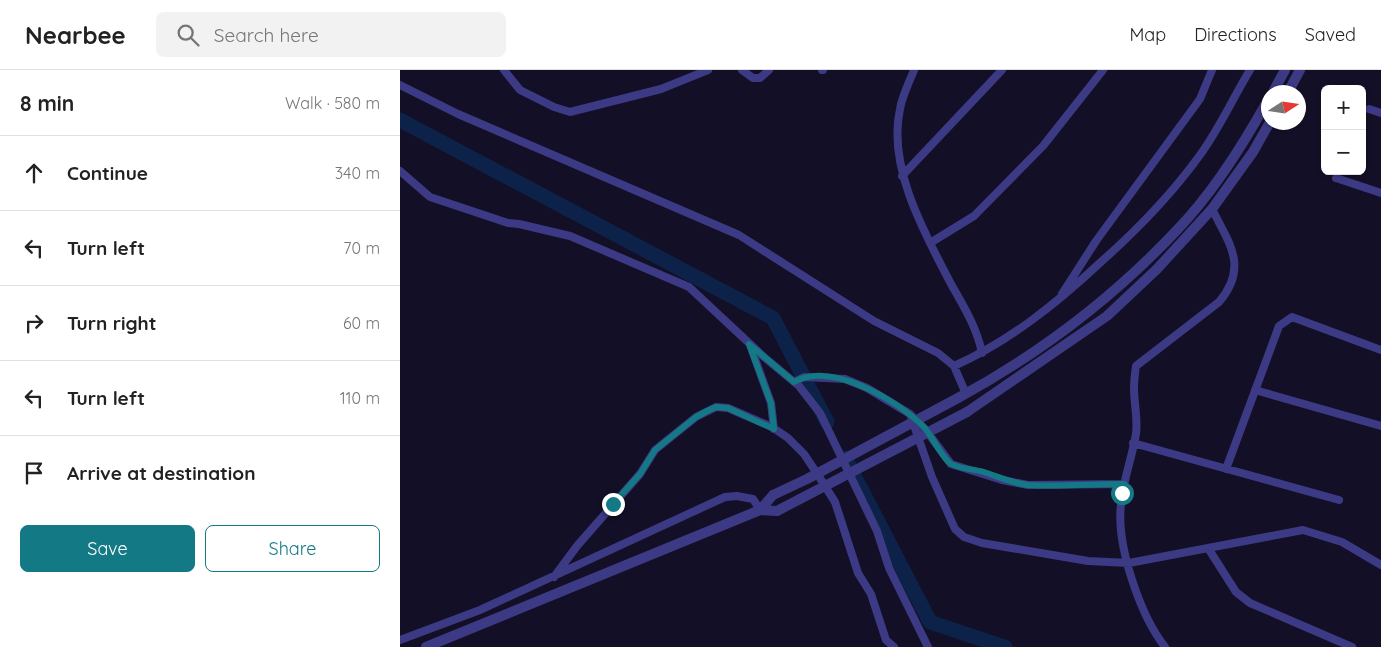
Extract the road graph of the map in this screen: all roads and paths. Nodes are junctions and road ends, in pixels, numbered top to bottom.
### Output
1 (504, 70) edge
2 (708, 70) edge
3 (742, 70) edge
4 (768, 70) edge
5 (914, 70) edge
6 (1002, 70) edge
7 (1103, 70) edge
8 (1212, 70) edge
9 (1250, 70) edge
10 (1285, 70) edge
11 (1300, 70) edge
12 (400, 85) edge
13 (1277, 85) edge
14 (1292, 85) edge
15 (1370, 108) dead end
16 (1261, 111) edge
17 (1381, 112) edge
18 (1265, 130) edge
19 (400, 171) edge
20 (902, 176) junction
21 (1336, 178) dead end
22 (1381, 193) edge
23 (1212, 209) junction
24 (930, 243) junction
25 (1056, 304) junction
26 (749, 344) junction
27 (1381, 350) edge
28 (982, 353) junction
29 (954, 366) junction
30 (794, 382) junction
31 (1256, 390) junction
32 (962, 396) junction
33 (910, 414) junction
34 (1381, 426) edge
35 (774, 429) junction
36 (1134, 443) junction
37 (1226, 469) junction
38 (1124, 484) junction
39 (1339, 500) dead end
40 (760, 510) junction
41 (1208, 548) junction
42 (1128, 563) junction
43 (1381, 565) edge
44 (554, 577) junction
45 (400, 640) edge
46 (426, 647) edge
47 (894, 647) edge
48 (928, 647) edge
49 (1165, 647) edge
50 (1352, 647) edge

1 - 2 street
3 - 4 street
5 - 20 street
6 - 20 street
7 - 24 street
8 - 25 street
9 - 25 street
10 - 13 street
11 - 14 street
12 - 29 street
15 - 17 street
16 - 32 street
18 - 23 street
19 - 26 street
20 - 24 street
21 - 22 street
23 - 36 street
23 - 40 street, bridge
24 - 28 street
25 - 28 street
26 - 30 street
26 - 35 street
27 - 31 street
28 - 29 street
29 - 32 street
30 - 33 street
30 - 48 street
31 - 34 street
31 - 37 street
32 - 40 street, bridge
33 - 38 street
33 - 42 street
35 - 44 street
35 - 47 street
36 - 37 street
36 - 38 street
37 - 39 street
38 - 42 street
40 - 44 street
40 - 46 street
41 - 42 street
41 - 43 street
41 - 50 street
42 - 49 street
44 - 45 street

